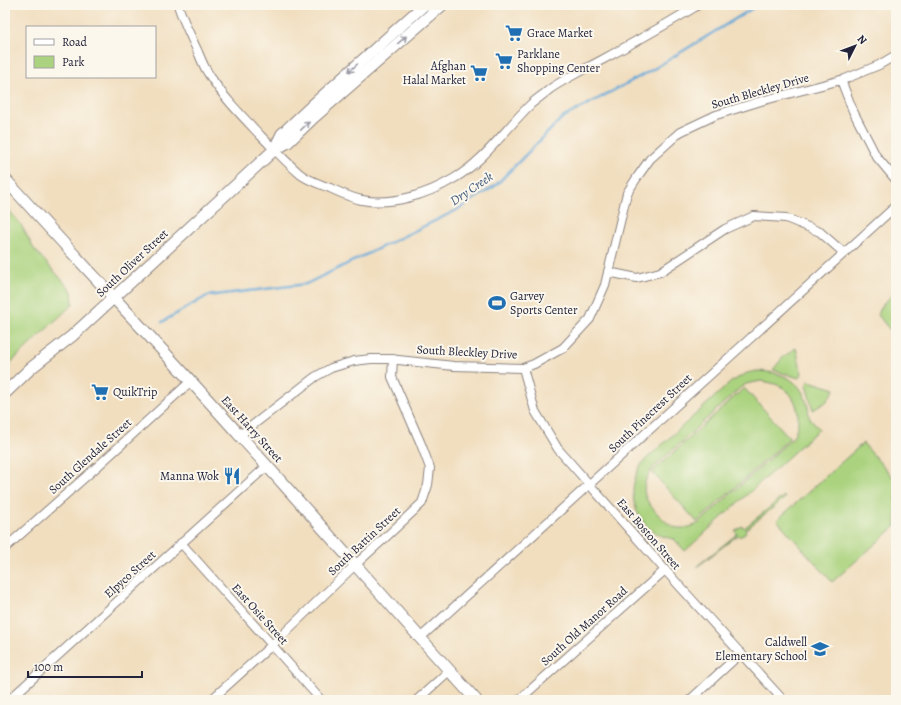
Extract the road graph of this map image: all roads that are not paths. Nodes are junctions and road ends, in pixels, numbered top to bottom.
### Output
1 (178, 5) edge
2 (424, 5) edge
3 (442, 5) edge
4 (698, 5) edge
5 (896, 55) edge
6 (841, 80) junction
7 (274, 150) junction
8 (5, 180) edge
9 (896, 180) edge
10 (896, 206) edge
11 (844, 253) junction
12 (608, 272) junction
13 (113, 298) junction
14 (393, 359) junction
15 (523, 368) junction
16 (191, 381) junction
17 (5, 393) edge
18 (240, 435) junction
19 (267, 466) junction
20 (590, 484) junction
21 (181, 543) junction
22 (5, 548) edge
23 (355, 565) junction
24 (665, 570) junction
25 (420, 638) junction
26 (272, 645) junction
27 (741, 653) junction
28 (449, 671) junction
29 (9, 700) edge
30 (211, 700) edge
31 (321, 700) edge
32 (417, 700) edge
33 (476, 700) edge
34 (519, 700) edge
35 (690, 700) edge
36 (783, 700) edge

1 - 7 street
2 -> 7 main road, South Oliver Street
7 -> 3 main road, South Oliver Street
4 - 7 street
5 - 6 street, South Bleckley Drive
6 - 9 street
6 - 12 street, South Bleckley Drive
7 - 13 main road, South Oliver Street
8 - 13 main road, East Harry Street
10 - 11 street, South Pinecrest Street
11 - 12 street
11 - 20 street, South Pinecrest Street
12 - 15 street, South Bleckley Drive
13 - 16 main road, East Harry Street
13 - 17 main road, South Oliver Street
14 - 15 street, South Bleckley Drive
14 - 18 street, South Bleckley Drive
14 - 23 street, South Battin Street
15 - 20 street, East Boston Street
16 - 18 main road, East Harry Street
16 - 22 street, South Glendale Street
18 - 19 main road, East Harry Street
19 - 21 street, Elpyco Street
19 - 23 main road, East Harry Street
20 - 24 street, East Boston Street
20 - 25 street, South Pinecrest Street
21 - 26 street, East Osie Street
21 - 29 street, Elpyco Street
23 - 25 main road, East Harry Street
23 - 26 street, South Battin Street
24 - 27 street, East Boston Street
24 - 34 street, South Old Manor Road
25 - 28 main road, East Harry Street
26 - 30 street, South Battin Street
26 - 31 street, East Osie Street
27 - 35 street
27 - 36 street, East Boston Street
28 - 32 street
28 - 33 main road, East Harry Street

